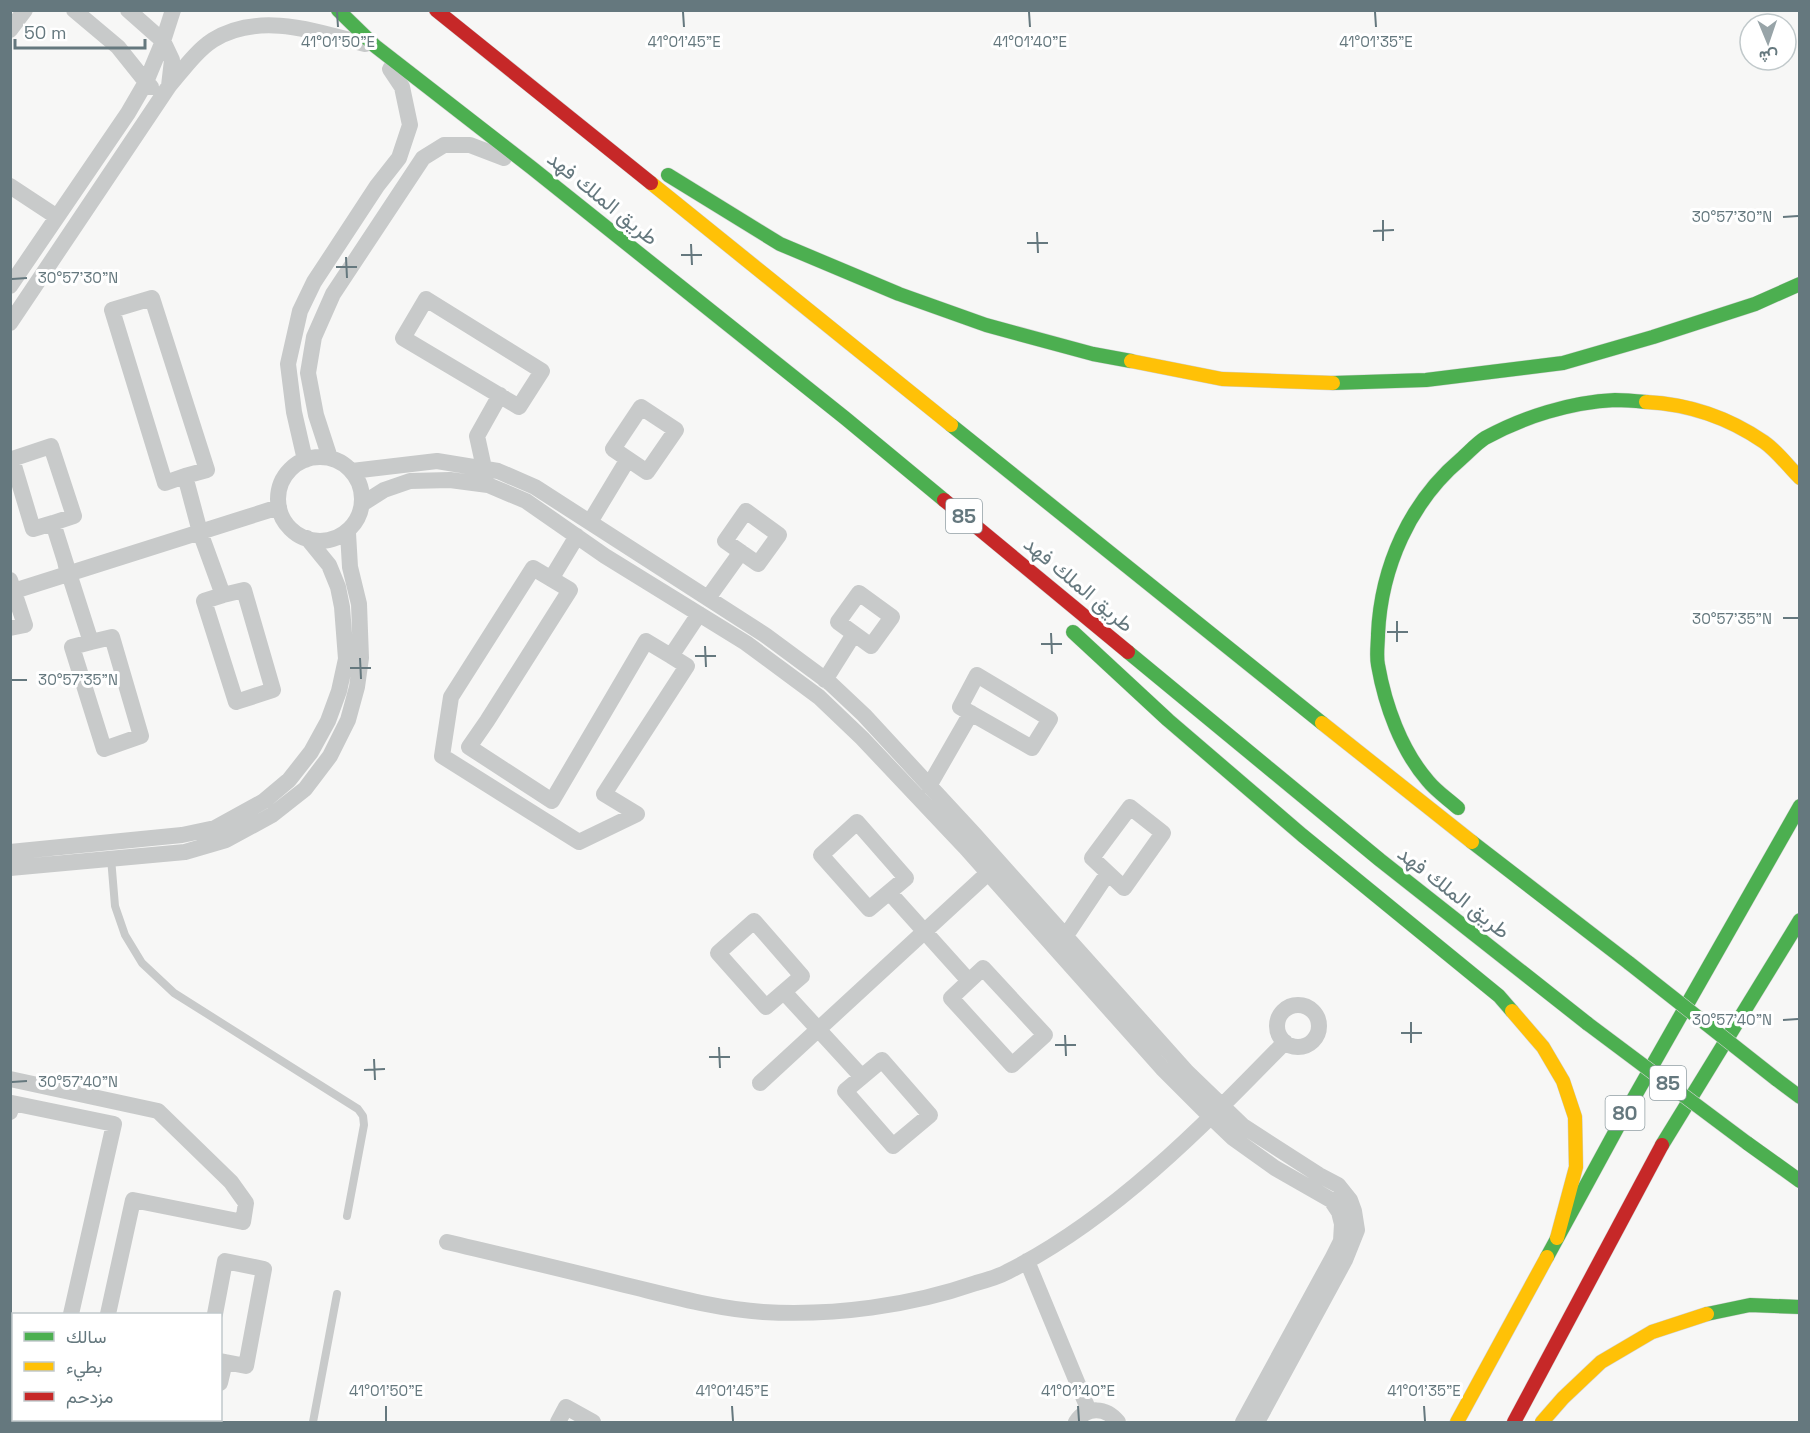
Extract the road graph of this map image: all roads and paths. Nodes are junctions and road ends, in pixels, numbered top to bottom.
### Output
1 (25, 10) edge
2 (74, 10) edge
3 (128, 10) edge
4 (173, 10) edge
5 (338, 10) edge
6 (436, 10) edge
7 (10, 30) edge
8 (163, 41) junction
9 (375, 46) junction
10 (482, 47) junction
11 (146, 82) junction
12 (165, 93) junction
13 (635, 152) dead end
14 (654, 165) dead end
15 (532, 168) junction
16 (10, 186) edge
17 (57, 217) junction
18 (1800, 284) edge
19 (10, 286) edge
20 (10, 322) edge
21 (500, 395) junction
22 (845, 418) junction
23 (330, 458) junction
24 (628, 459) dead end
25 (305, 460) junction
26 (484, 468) junction
27 (352, 471) junction
28 (185, 476) junction
29 (1800, 478) edge
30 (362, 504) junction
31 (279, 507) junction
32 (590, 522) junction
33 (53, 523) junction
34 (200, 532) junction
35 (348, 533) junction
36 (577, 536) junction
37 (308, 538) junction
38 (741, 552) dead end
39 (1002, 565) dead end
40 (67, 569) junction
41 (551, 579) junction
42 (12, 585) edge
43 (223, 595) junction
44 (708, 598) junction
45 (699, 614) junction
46 (1063, 622) dead end
47 (10, 628) edge
48 (854, 634) dead end
49 (91, 642) junction
50 (671, 656) junction
51 (825, 680) junction
52 (970, 713) junction
53 (929, 786) junction
54 (1799, 807) edge
55 (1463, 814) dead end
56 (1489, 838) dead end
57 (110, 842) junction
58 (10, 852) edge
59 (111, 859) junction
60 (10, 868) edge
61 (988, 873) junction
62 (1108, 873) junction
63 (889, 892) junction
64 (1800, 922) edge
65 (925, 932) junction
66 (1594, 936) junction
67 (1065, 937) junction
68 (969, 981) junction
69 (784, 992) junction
70 (818, 1029) junction
71 (1285, 1042) dead end
72 (862, 1077) junction
73 (10, 1079) edge
74 (759, 1083) dead end
75 (1800, 1097) edge
76 (1217, 1111) junction
77 (10, 1113) edge
78 (1800, 1181) edge
79 (346, 1215) dead end
80 (1557, 1238) junction
81 (447, 1242) dead end
82 (1027, 1261) junction
83 (337, 1294) dead end
84 (1800, 1307) edge
85 (71, 1313) edge
86 (108, 1313) edge
87 (215, 1313) edge
88 (223, 1362) edge
89 (1089, 1411) junction
90 (313, 1422) edge
91 (558, 1422) edge
92 (593, 1422) edge
93 (1076, 1422) edge
94 (1118, 1422) edge
95 (1243, 1422) edge
96 (1257, 1422) edge
97 (1457, 1422) edge
98 (1514, 1422) edge
99 (1542, 1422) edge

1 - 7 street
2 - 11 street
3 - 8 street
4 - 8 street
5 - 9 highway, طريق الملك فهد / 85
6 - 10 highway, طريق الملك فهد
8 - 11 street
8 - 12 street
9 - 12 street
9 - 15 highway, طريق الملك فهد / 85
9 - 25 street
10 - 13 highway
10 - 66 highway, طريق الملك فهد
11 - 12 street
11 - 17 street
12 - 20 street
14 - 18 highway
15 - 22 highway, طريق الملك فهد / 85
15 - 23 street
16 - 17 street
17 - 19 street
21 - 21 street
21 - 26 street
22 - 39 highway
22 - 78 highway, طريق الملك فهد / 85, bridge
23 - 25 street
23 - 27 street
24 - 32 street
25 - 31 street
26 - 27 street
26 - 32 street
27 - 30 street
28 - 28 street
28 - 34 street
29 - 55 highway
30 - 35 street
30 - 36 street
31 - 34 street
31 - 37 street
32 - 44 street
33 - 33 street
33 - 40 street
34 - 40 street
34 - 43 street
35 - 37 street
35 - 59 street
36 - 41 street
36 - 45 street
37 - 57 street
38 - 44 street
40 - 42 street
40 - 49 street
41 - 50 street
41 - 50 street
42 - 47 street
43 - 43 street
44 - 51 street
45 - 50 street
45 - 61 street
46 - 80 highway
48 - 51 street
49 - 49 street
51 - 53 street
52 - 52 street
52 - 53 street
53 - 67 street
54 - 80 highway, 80
56 - 66 highway
57 - 58 street
57 - 59 lane
59 - 60 street
59 - 79 lane
61 - 65 street
61 - 76 street
62 - 62 street
62 - 67 street
63 - 63 street
63 - 65 street
64 - 98 highway, 80
65 - 68 street
65 - 70 street
66 - 75 highway, طريق الملك فهد, bridge
67 - 76 street
68 - 68 street
69 - 69 street
69 - 70 street
70 - 72 street
70 - 74 street
71 - 76 street
72 - 72 street
73 - 86 street
76 - 82 street
76 - 95 street
76 - 96 street
77 - 85 street
80 - 97 highway, 80
81 - 82 street
82 - 89 street
83 - 90 lane
84 - 99 highway
87 - 88 street
89 - 93 street
89 - 94 street
91 - 92 street

